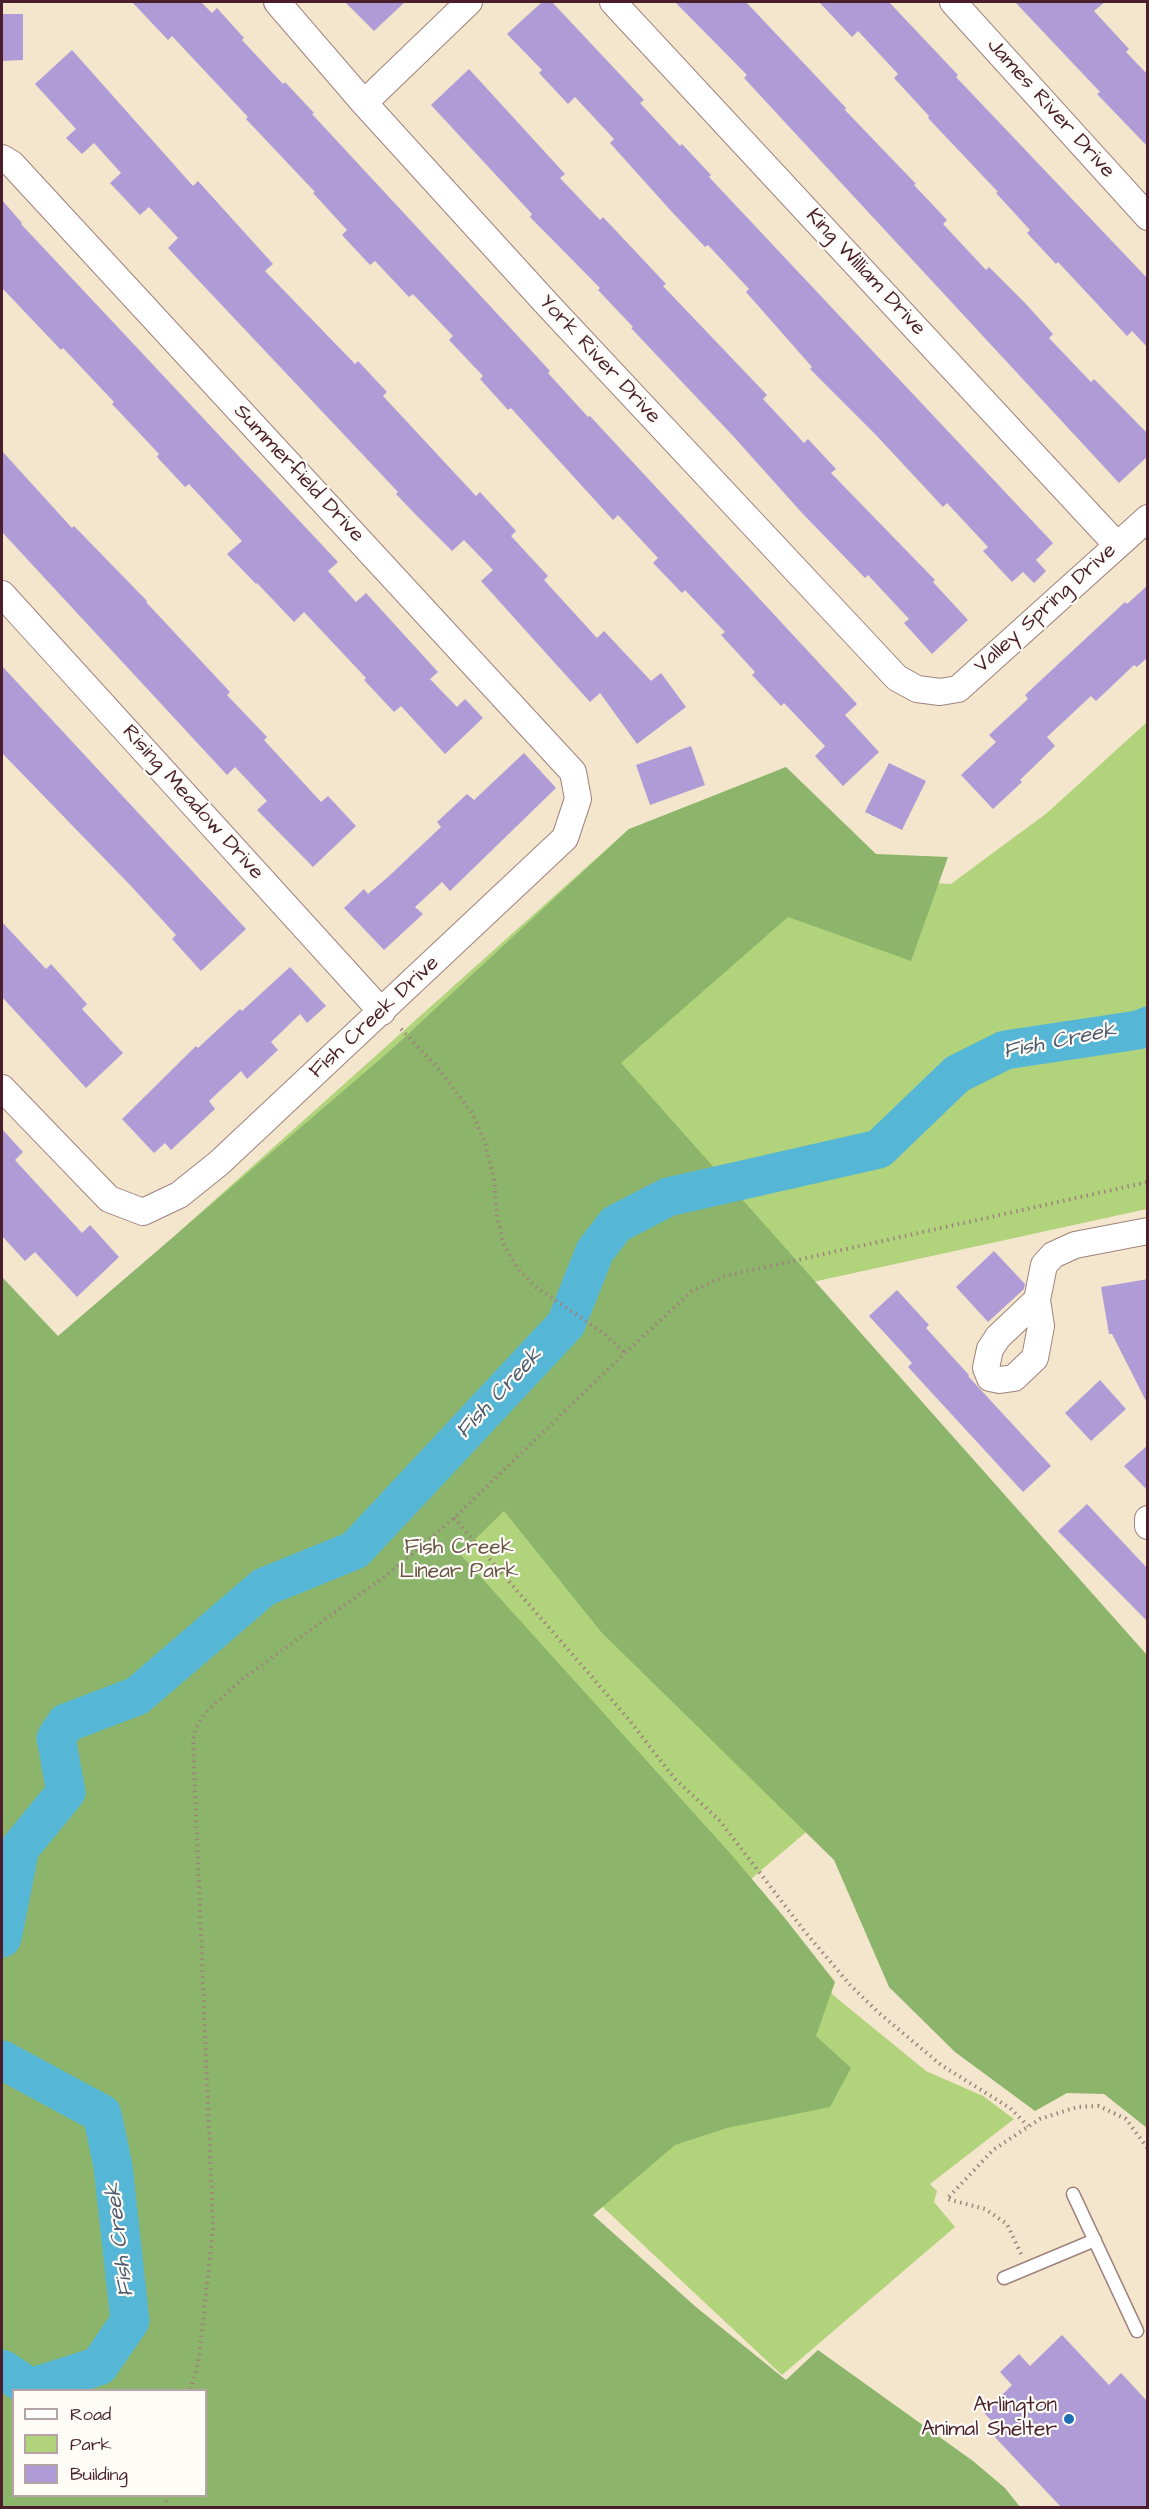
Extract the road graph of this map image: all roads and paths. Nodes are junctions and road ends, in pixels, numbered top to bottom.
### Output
1 (277, 2) edge
2 (469, 2) edge
3 (613, 2) edge
4 (953, 2) edge
5 (364, 103) junction
6 (2, 158) edge
7 (1148, 217) edge
8 (1148, 518) edge
9 (1117, 545) junction
10 (2, 594) edge
11 (940, 692) joint
12 (578, 799) joint
13 (382, 1012) junction
14 (401, 1029) dead end
15 (2, 1088) edge
16 (1148, 1182) edge
17 (1148, 1231) edge
18 (1037, 1300) dead end
19 (625, 1353) junction
20 (454, 1518) junction
21 (1148, 1519) edge
22 (1148, 1526) edge
23 (1028, 2126) junction
24 (1148, 2149) edge
25 (1074, 2194) dead end
26 (1095, 2240) junction
27 (1028, 2268) junction
28 (1004, 2278) dead end
29 (1137, 2331) dead end
30 (191, 2389) edge

1 - 5 street, York River Drive
2 - 5 street
3 - 9 street, King William Drive
4 - 7 street, James River Drive
5 - 11 street, York River Drive
6 - 12 street, Summerfield Drive
8 - 9 street, Valley Spring Drive
9 - 11 street, Valley Spring Drive
10 - 13 street, Rising Meadow Drive
12 - 13 street, Fish Creek Drive
13 - 15 street, Fish Creek Drive
14 - 19 path
16 - 19 path
17 - 18 street
19 - 20 path
20 - 23 path
20 - 30 path
21 - 22 street
23 - 24 path
23 - 27 path
25 - 26 lane
26 - 27 lane
26 - 29 lane
27 - 28 lane

